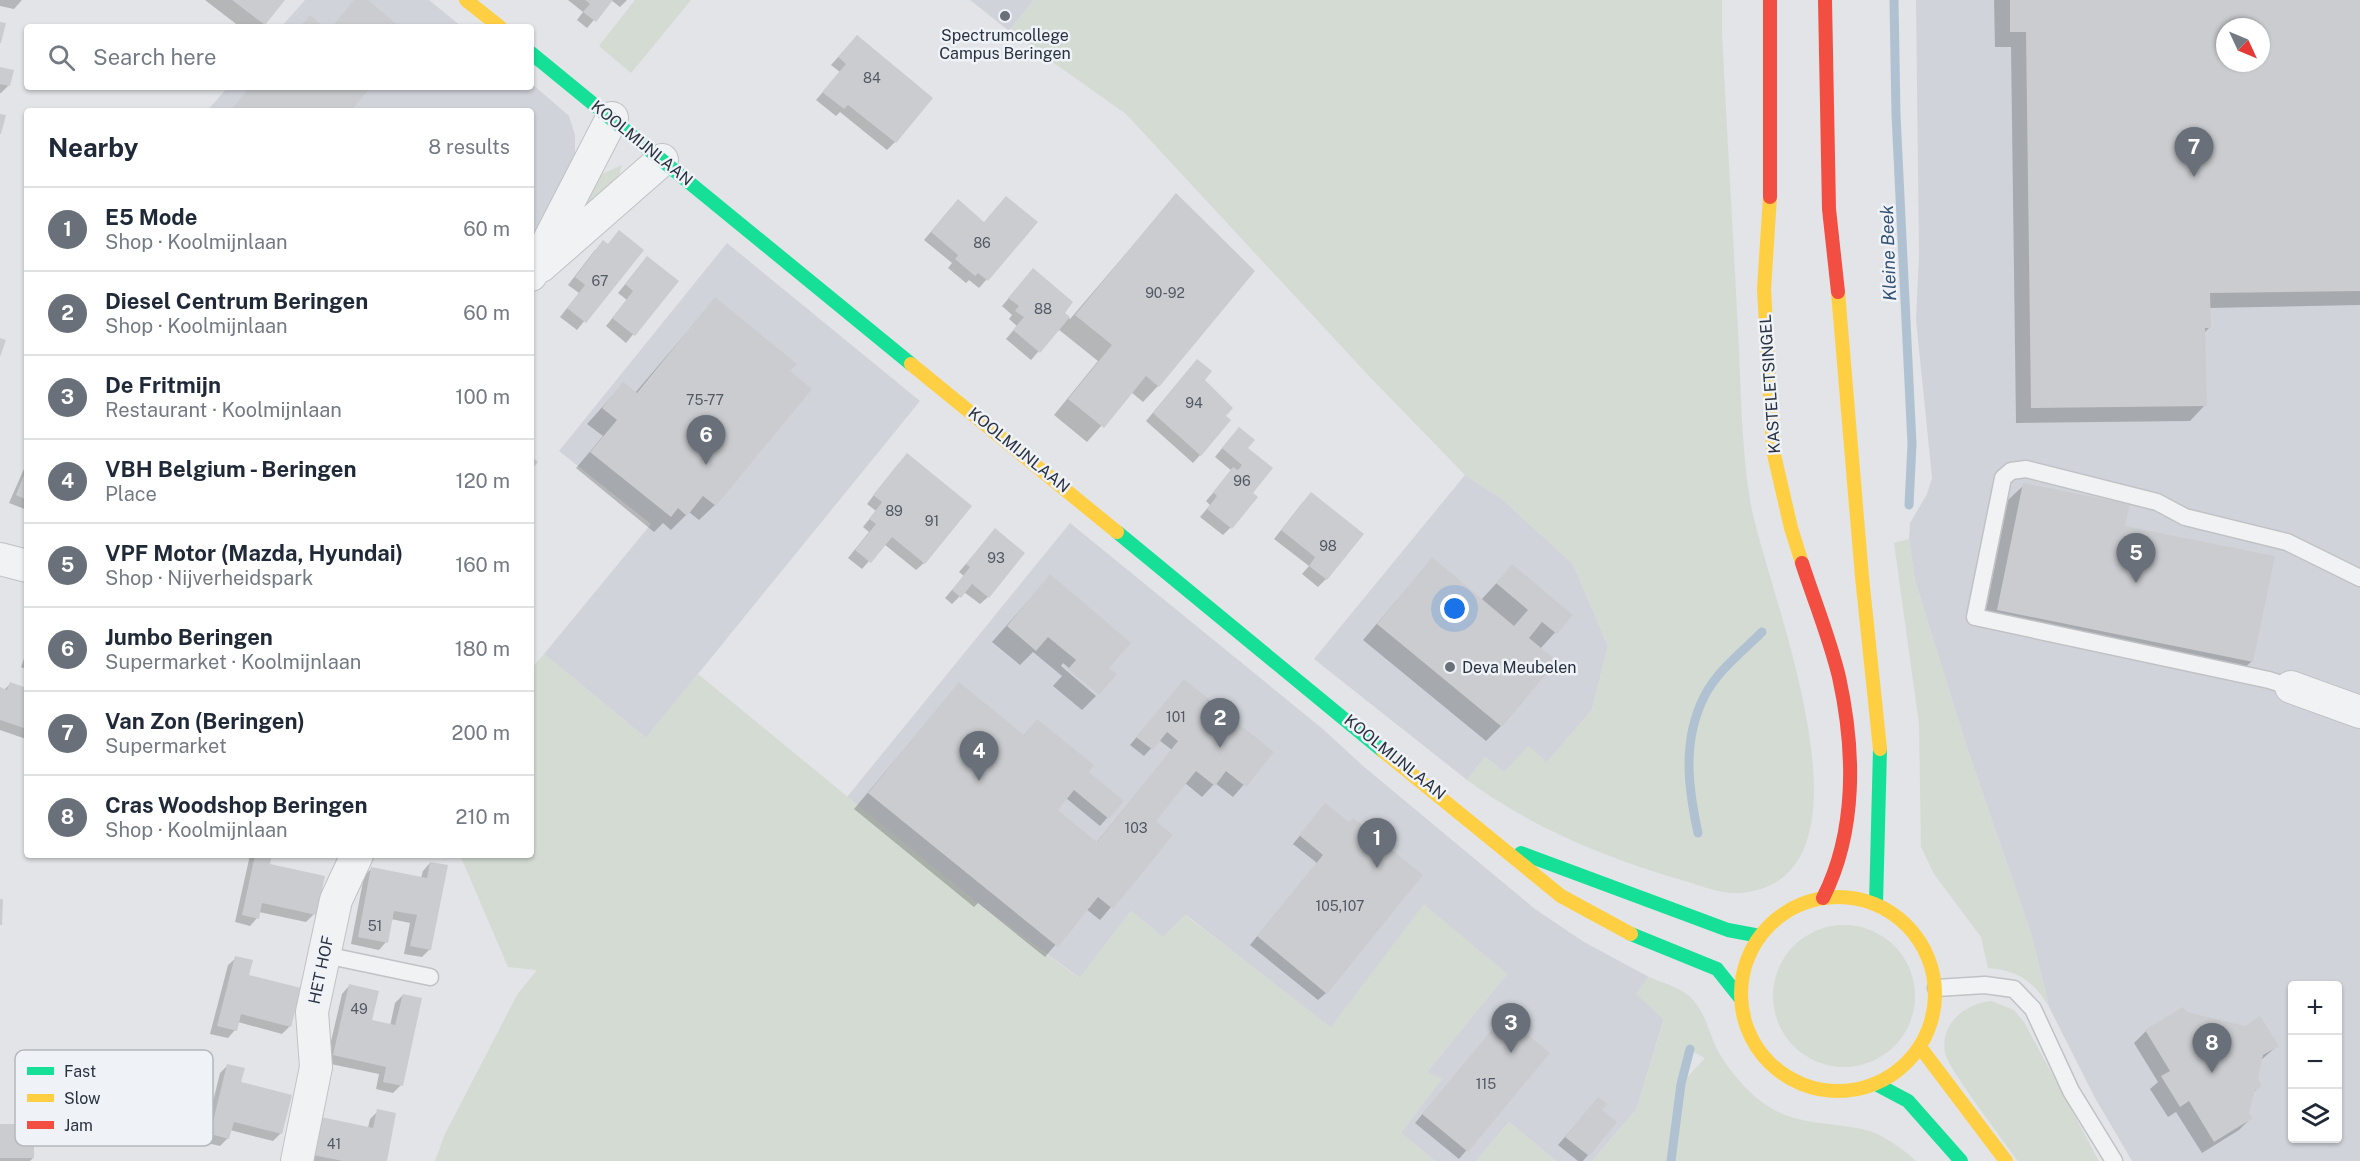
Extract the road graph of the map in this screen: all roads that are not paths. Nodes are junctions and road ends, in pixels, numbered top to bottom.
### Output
1 (466, 0) edge
2 (1770, 0) edge
3 (1825, 0) edge
4 (496, 24) edge
5 (534, 55) edge
6 (612, 118) junction
7 (662, 160) junction
8 (534, 269) edge
9 (534, 272) edge
10 (0, 559) edge
11 (24, 565) edge
12 (2360, 578) edge
13 (2291, 687) joint
14 (2360, 712) edge
15 (1506, 848) junction
16 (356, 858) edge
17 (1823, 898) junction
18 (1876, 903) junction
19 (1760, 936) junction
20 (325, 955) junction
21 (430, 977) dead end
22 (1936, 988) junction
23 (1741, 999) junction
24 (1920, 1047) junction
25 (1876, 1084) junction
26 (297, 1161) edge
27 (1961, 1161) edge
28 (2006, 1161) edge
29 (2114, 1161) edge

1 - 4 main road
2 - 17 main road, KASTELETSINGEL
3 - 18 main road
5 - 6 main road, KOOLMIJNLAAN
6 - 7 main road, KOOLMIJNLAAN
6 - 8 street
7 - 9 street
7 - 15 main road, KOOLMIJNLAAN
10 - 11 street
12 - 13 lane
13 - 14 street
15 - 19 main road, KOOLMIJNLAAN
15 - 23 main road, KOOLMIJNLAAN
16 - 20 street, HET HOF
17 - 18 main road
17 - 19 main road
18 - 22 main road
19 - 23 main road
20 - 21 lane
20 - 26 street, HET HOF
22 - 24 main road
22 - 29 lane
23 - 25 main road
24 - 25 main road
24 - 28 main road
25 - 27 main road

